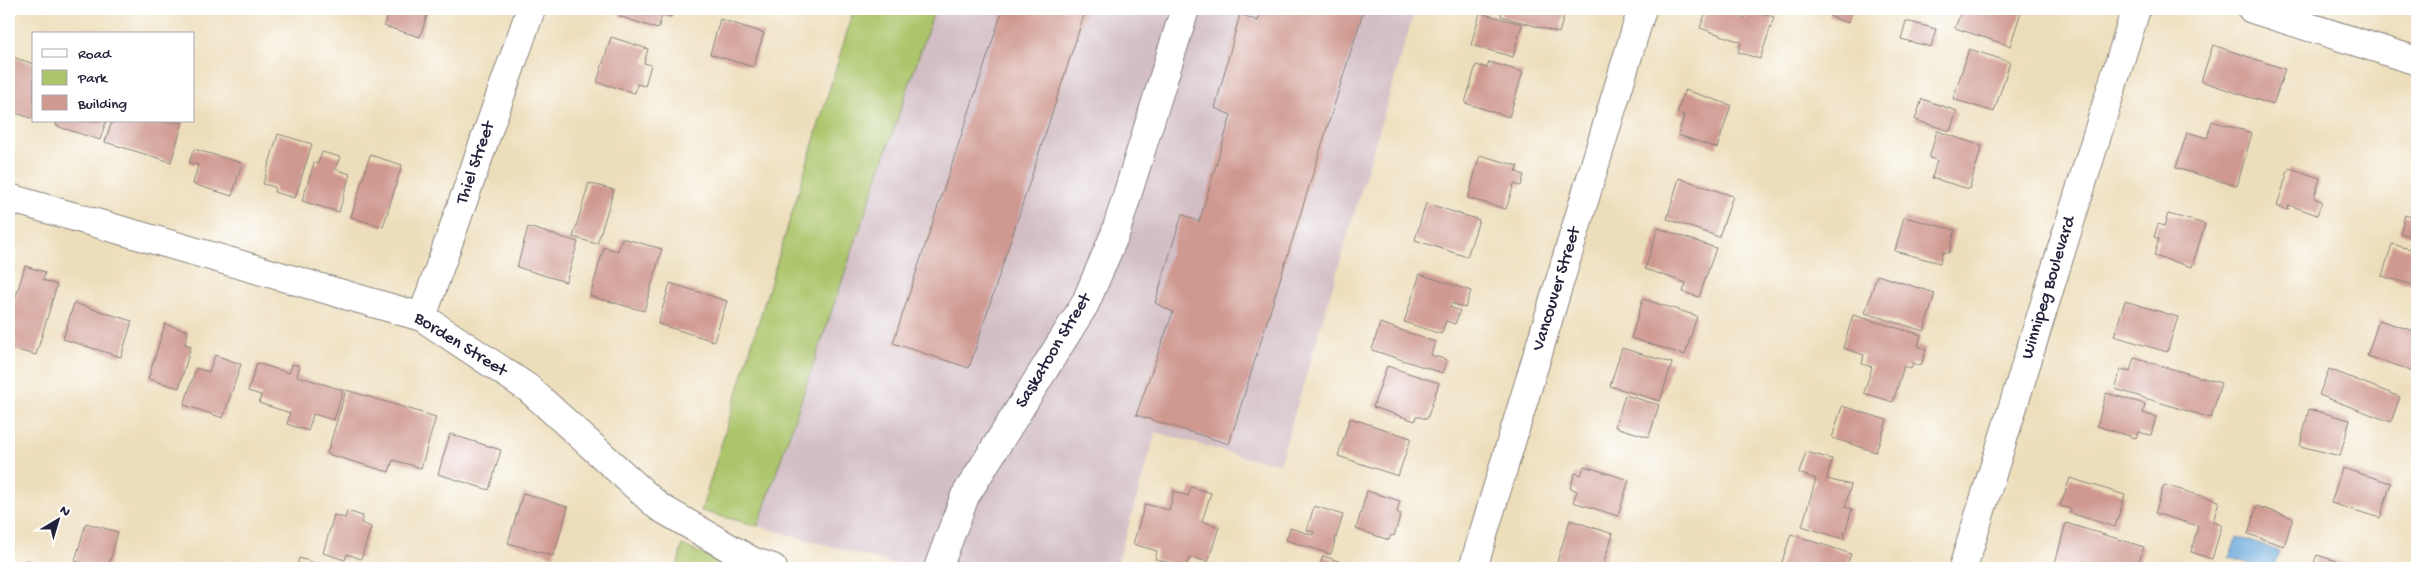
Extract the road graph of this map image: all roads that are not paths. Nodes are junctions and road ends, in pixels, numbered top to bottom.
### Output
1 (531, 9) edge
2 (1185, 9) edge
3 (1642, 9) edge
4 (2136, 9) edge
5 (2252, 9) edge
6 (2417, 61) edge
7 (9, 198) edge
8 (422, 317) junction
9 (773, 568) edge
10 (938, 568) edge
11 (1473, 568) edge
12 (1963, 568) edge

1 - 8 street, Thiel Street
2 - 10 street, Saskatoon Street
3 - 11 street, Vancouver Street
4 - 12 street, Winnipeg Boulevard
5 - 6 street
7 - 8 street, Borden Street
8 - 9 street, Borden Street

